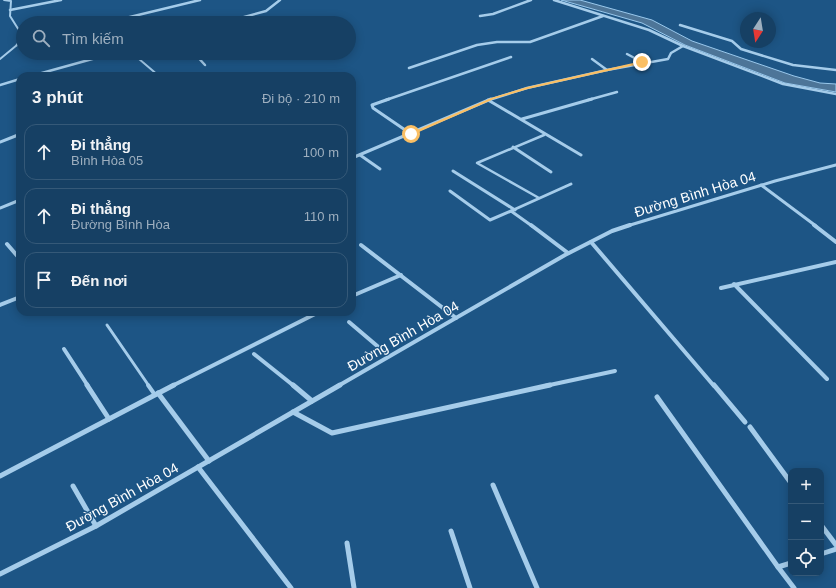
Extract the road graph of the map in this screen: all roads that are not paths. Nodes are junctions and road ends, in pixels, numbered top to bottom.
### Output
1 (4, 0) edge
2 (62, 0) edge
3 (200, 0) edge
4 (280, 0) edge
5 (531, 0) edge
6 (554, 0) edge
7 (10, 10) junction
8 (134, 16) edge
9 (248, 16) edge
10 (480, 16) dead end
11 (604, 16) junction
12 (680, 25) dead end
13 (16, 26) edge
14 (16, 46) edge
15 (683, 46) junction
16 (627, 54) dead end
17 (511, 57) dead end
18 (0, 59) edge
19 (592, 59) dead end
20 (89, 60) edge
21 (140, 60) edge
22 (200, 60) edge
23 (642, 62) junction
24 (205, 65) dead end
25 (408, 68) dead end
26 (607, 70) junction
27 (836, 70) edge
28 (45, 72) edge
29 (154, 72) edge
30 (16, 80) edge
31 (0, 85) edge
32 (618, 92) dead end
33 (836, 94) edge
34 (488, 100) junction
35 (522, 120) junction
36 (411, 134) junction
37 (544, 135) junction
38 (16, 136) edge
39 (0, 142) edge
40 (513, 147) junction
41 (360, 155) junction
42 (581, 155) dead end
43 (356, 156) edge
44 (836, 165) edge
45 (380, 169) dead end
46 (453, 171) dead end
47 (552, 172) dead end
48 (571, 184) dead end
49 (761, 185) junction
50 (450, 191) dead end
51 (539, 198) junction
52 (16, 202) edge
53 (0, 208) edge
54 (513, 210) junction
55 (591, 242) junction
56 (836, 242) edge
57 (7, 244) dead end
58 (361, 245) dead end
59 (16, 254) edge
60 (568, 254) junction
61 (836, 262) edge
62 (401, 275) junction
63 (734, 284) junction
64 (721, 288) dead end
65 (356, 294) edge
66 (16, 299) edge
67 (0, 305) edge
68 (311, 316) edge
69 (456, 318) junction
70 (349, 322) dead end
71 (107, 325) dead end
72 (64, 348) dead end
73 (254, 354) dead end
74 (389, 356) junction
75 (615, 371) dead end
76 (826, 379) dead end
77 (157, 394) junction
78 (657, 397) dead end
79 (312, 401) junction
80 (293, 412) junction
81 (109, 419) junction
82 (745, 422) dead end
83 (750, 427) dead end
84 (209, 461) junction
85 (198, 467) junction
86 (0, 476) edge
87 (788, 480) edge
88 (492, 485) dead end
89 (73, 486) dead end
90 (96, 526) junction
91 (824, 529) edge
92 (451, 531) dead end
93 (347, 544) dead end
94 (836, 546) edge
95 (836, 549) edge
96 (824, 553) edge
97 (788, 564) edge
98 (778, 567) junction
99 (0, 574) edge
100 (291, 588) edge
101 (354, 588) edge
102 (470, 588) edge
103 (537, 588) edge
104 (794, 588) edge

1 - 7 lane
2 - 7 street
3 - 8 street
4 - 9 street
5 - 10 street
6 - 11 street
7 - 13 lane
11 - 15 street
11 - 25 street
12 - 27 street
14 - 18 lane
15 - 23 street
15 - 33 street
16 - 23 street
17 - 36 street
19 - 26 street
20 - 28 street
21 - 29 lane
22 - 24 street
23 - 26 street
26 - 34 street
30 - 31 street
32 - 35 street
34 - 35 street
34 - 36 street
35 - 37 street
36 - 41 street
37 - 40 lane
37 - 42 street
38 - 39 street
40 - 47 street
40 - 51 lane
41 - 43 street
41 - 45 street
44 - 49 street, Đường Bình Hòa 04
46 - 54 street
48 - 51 street
49 - 55 street, Đường Bình Hòa 04
49 - 56 street
50 - 54 street
51 - 54 street
52 - 53 street
54 - 60 street
55 - 60 street, Đường Bình Hòa 04
55 - 82 street
57 - 59 street
58 - 62 street
60 - 69 street, Đường Bình Hòa 04
61 - 63 street
62 - 65 street
62 - 69 street
63 - 64 street
63 - 76 street
66 - 67 street
68 - 77 street
69 - 74 street, Đường Bình Hòa 04
70 - 74 street
71 - 77 lane
72 - 81 street
73 - 79 street
74 - 79 street, Đường Bình Hòa 04
75 - 80 street
77 - 81 street
77 - 84 street
78 - 98 street
79 - 80 street, Đường Bình Hòa 04
80 - 84 street, Đường Bình Hòa 04
81 - 86 street
83 - 87 street
84 - 85 street, Đường Bình Hòa 04
85 - 90 street, Đường Bình Hòa 04
85 - 100 street
88 - 103 street
89 - 90 street
90 - 99 street, Đường Bình Hòa 04
91 - 94 street
92 - 102 street
93 - 101 street
95 - 96 street
97 - 98 street
98 - 104 street

